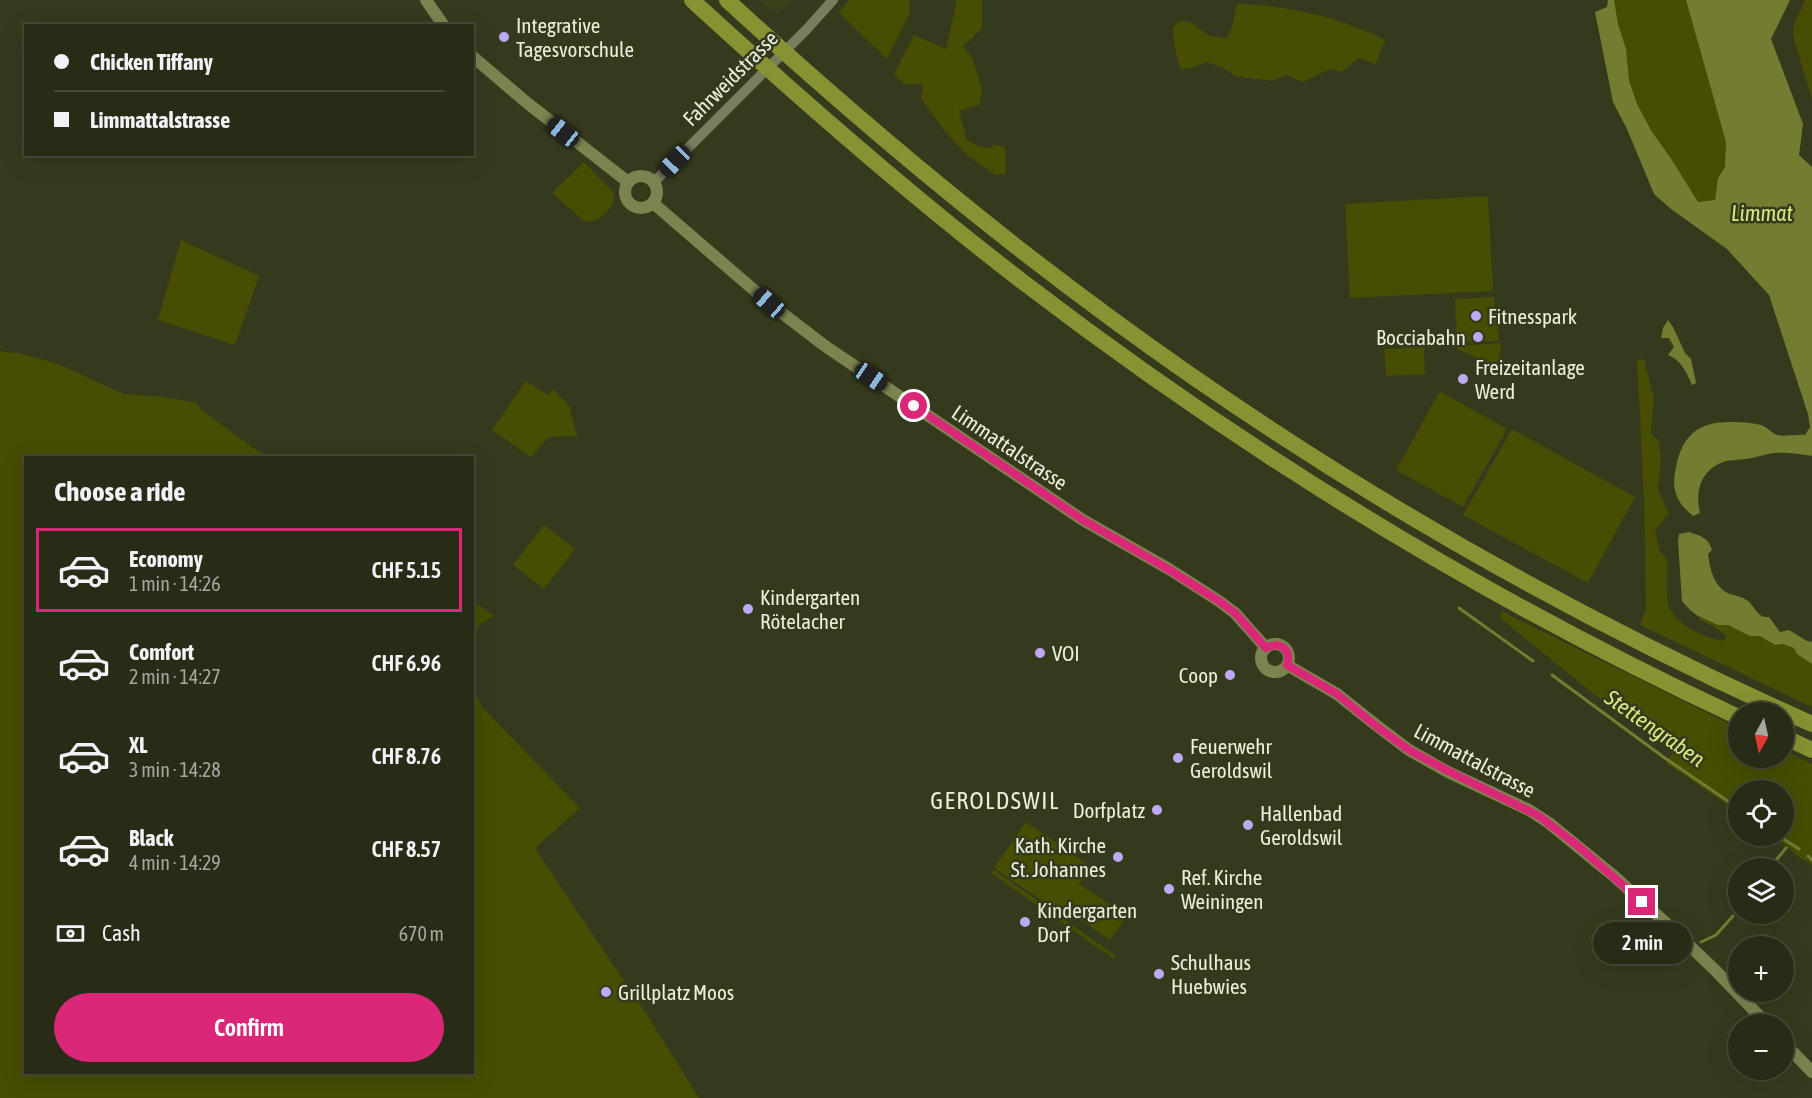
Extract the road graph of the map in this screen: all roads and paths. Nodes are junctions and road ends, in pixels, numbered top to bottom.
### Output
1 (426, 0) edge
2 (692, 0) edge
3 (727, 0) edge
4 (833, 0) edge
5 (443, 24) edge
6 (474, 58) edge
7 (628, 182) junction
8 (653, 183) junction
9 (653, 203) junction
10 (1266, 648) junction
11 (1287, 665) junction
12 (1728, 712) edge
13 (1812, 724) edge
14 (1794, 742) edge
15 (1812, 750) edge
16 (1757, 1014) edge
17 (1794, 1053) edge
18 (1812, 1072) edge

1 - 5 main road
2 - 12 highway
3 - 13 highway
4 - 8 street, Fahrweidstrasse
6 - 7 main road
7 - 8 main road
7 - 9 main road
8 - 9 main road
9 - 10 main road, Limmattalstrasse
10 - 11 main road
10 - 11 main road
11 - 16 main road, Limmattalstrasse
14 - 15 highway
17 - 18 main road

